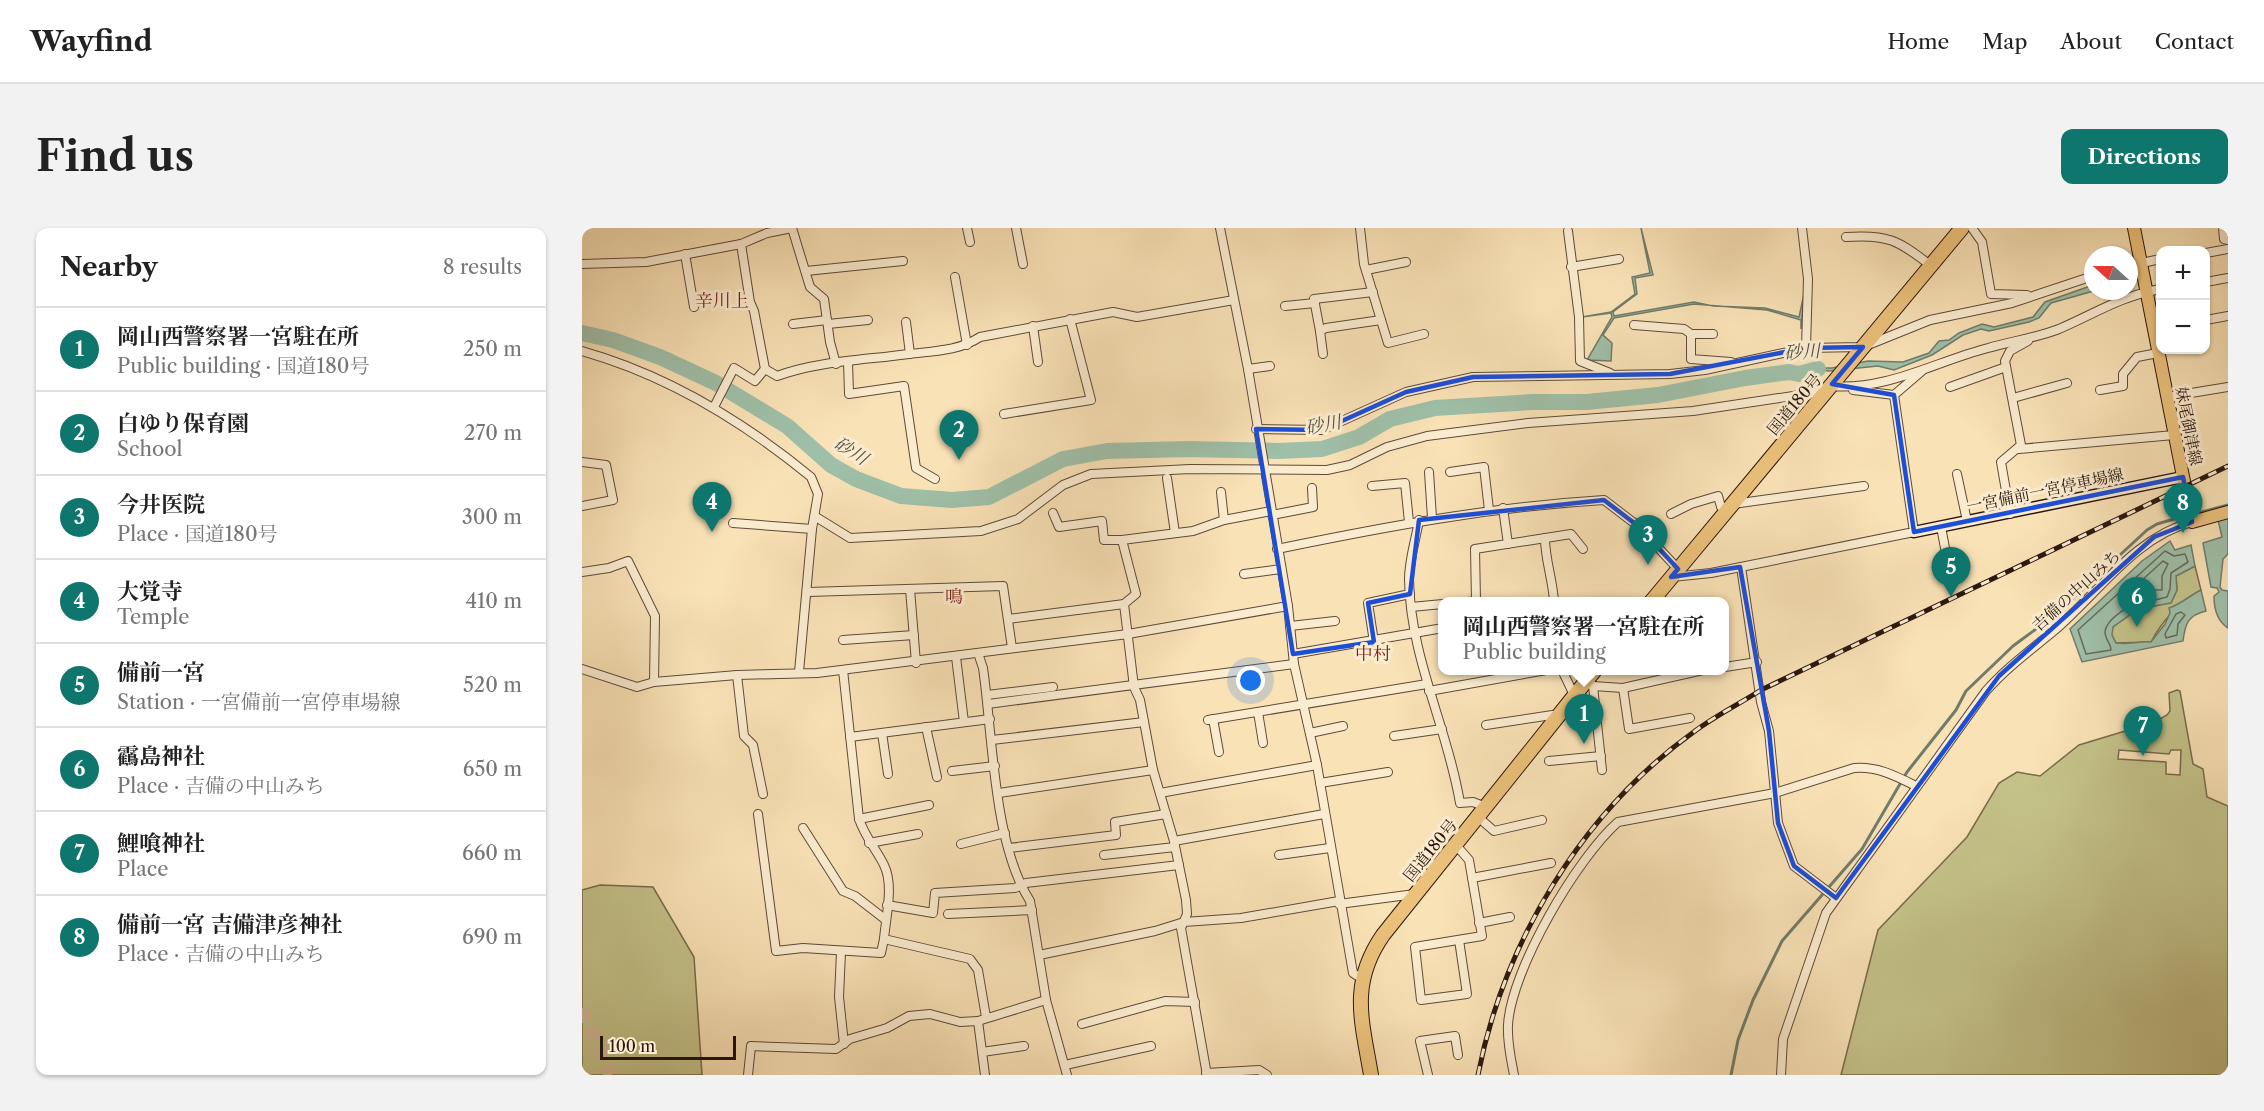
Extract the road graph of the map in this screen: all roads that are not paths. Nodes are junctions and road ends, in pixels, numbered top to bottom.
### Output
1 (792, 228) edge
2 (967, 228) edge
3 (1016, 228) edge
4 (1220, 228) edge
5 (1360, 228) edge
6 (1802, 228) edge
7 (1962, 228) edge
8 (1972, 228) edge
9 (2134, 228) edge
10 (2223, 228) edge
11 (766, 230) edge
12 (1568, 231) dead end
13 (1846, 237) dead end
14 (2228, 240) edge
15 (970, 242) dead end
16 (741, 244) junction
17 (2135, 246) edge
18 (2228, 249) edge
19 (2210, 252) edge
20 (685, 254) junction
21 (1620, 259) dead end
22 (2156, 260) edge
23 (903, 261) dead end
24 (1406, 262) dead end
25 (582, 264) edge
26 (1023, 264) dead end
27 (1930, 265) junction
28 (2138, 265) edge
29 (1571, 267) junction
30 (2138, 268) edge
31 (1366, 270) junction
32 (806, 272) junction
33 (955, 276) dead end
34 (2228, 278) edge
35 (2084, 279) edge
36 (2210, 281) edge
37 (2156, 289) edge
38 (2146, 290) junction
39 (1373, 292) junction
40 (2037, 294) junction
41 (1234, 300) junction
42 (1315, 303) junction
43 (1285, 306) dead end
44 (694, 307) dead end
45 (2228, 316) edge
46 (1070, 319) junction
47 (2210, 319) edge
48 (868, 320) dead end
49 (1382, 320) junction
50 (827, 322) junction
51 (906, 322) dead end
52 (793, 324) dead end
53 (1634, 325) dead end
54 (2156, 325) edge
55 (1033, 326) junction
56 (1320, 331) junction
57 (1424, 334) dead end
58 (1691, 334) junction
59 (1713, 334) dead end
60 (2032, 338) junction
61 (967, 345) junction
62 (1806, 348) junction
63 (582, 351) edge
64 (1859, 351) junction
65 (2156, 353) edge
66 (910, 354) junction
67 (1323, 354) dead end
68 (2158, 354) edge
69 (848, 362) junction
70 (1038, 362) dead end
71 (1738, 363) junction
72 (836, 364) junction
73 (1270, 366) dead end
74 (2006, 367) junction
75 (765, 369) junction
76 (1248, 369) junction
77 (1923, 370) junction
78 (1616, 376) junction
79 (2067, 383) dead end
80 (1833, 386) junction
81 (1950, 387) dead end
82 (2228, 387) edge
83 (2100, 390) dead end
84 (1894, 395) junction
85 (2167, 397) junction
86 (2013, 398) junction
87 (714, 407) junction
88 (1004, 414) dead end
89 (1257, 431) junction
90 (2174, 435) junction
91 (2019, 449) junction
92 (582, 462) edge
93 (1264, 468) junction
94 (1429, 472) dead end
95 (1450, 472) dead end
96 (1957, 474) dead end
97 (2182, 477) junction
98 (1167, 478) dead end
99 (935, 479) dead end
100 (1372, 486) dead end
101 (1864, 486) dead end
102 (1312, 488) dead end
103 (1221, 492) dead end
104 (582, 506) edge
105 (1729, 507) junction
106 (1503, 508) junction
107 (1489, 510) junction
108 (2228, 512) edge
109 (1053, 513) dead end
110 (1271, 513) junction
111 (1671, 514) dead end
112 (2010, 514) junction
113 (816, 517) junction
114 (2191, 517) junction
115 (1432, 518) junction
116 (1224, 520) junction
117 (1419, 520) junction
118 (1967, 521) junction
119 (1409, 522) junction
120 (733, 523) dead end
121 (1941, 527) junction
122 (812, 530) junction
123 (1914, 532) junction
124 (1175, 533) junction
125 (1545, 538) junction
126 (1122, 540) junction
127 (1508, 544) junction
128 (1277, 549) junction
129 (1582, 549) dead end
130 (1741, 567) junction
131 (1281, 569) junction
132 (582, 572) edge
133 (1674, 573) junction
134 (1244, 574) dead end
135 (1951, 579) dead end
136 (910, 589) junction
137 (808, 592) junction
138 (1410, 594) junction
139 (1476, 597) edge
140 (1554, 597) edge
141 (1655, 597) edge
142 (1124, 604) junction
143 (1438, 604) edge
144 (1288, 606) junction
145 (1411, 607) junction
146 (1008, 619) junction
147 (1335, 621) dead end
148 (1290, 626) junction
149 (1438, 629) edge
150 (1128, 634) junction
151 (1414, 634) junction
152 (914, 635) junction
153 (843, 640) dead end
154 (1374, 642) junction
155 (1012, 648) junction
156 (978, 653) junction
157 (1293, 654) junction
158 (956, 657) junction
159 (1757, 662) junction
160 (916, 663) junction
161 (1294, 664) junction
162 (1729, 666) edge
163 (582, 669) edge
164 (843, 670) junction
165 (799, 672) junction
166 (737, 675) junction
167 (1513, 675) edge
168 (1564, 675) edge
169 (1681, 675) edge
170 (1591, 679) edge
171 (654, 682) junction
172 (1053, 687) dead end
173 (1134, 687) junction
174 (1428, 688) junction
175 (1623, 688) junction
176 (1574, 695) junction
177 (988, 699) junction
178 (1302, 704) junction
179 (1258, 711) junction
180 (1559, 714) junction
181 (1690, 718) dead end
182 (990, 719) junction
183 (964, 722) junction
184 (1144, 722) junction
185 (1486, 725) dead end
186 (1343, 726) dead end
187 (926, 727) junction
188 (1442, 729) junction
189 (882, 733) junction
190 (1310, 733) junction
191 (1394, 736) dead end
192 (850, 737) junction
193 (992, 740) junction
194 (1263, 743) dead end
195 (1220, 752) dead end
196 (1601, 756) junction
197 (1550, 761) dead end
198 (1317, 765) junction
199 (995, 766) junction
200 (1602, 770) dead end
201 (952, 771) dead end
202 (1153, 771) junction
203 (1388, 772) dead end
204 (888, 774) dead end
205 (937, 777) dead end
206 (1320, 783) junction
207 (1916, 786) junction
208 (999, 793) junction
209 (1775, 793) junction
210 (763, 794) dead end
211 (1160, 794) junction
212 (929, 805) dead end
213 (1482, 812) junction
214 (758, 814) dead end
215 (1166, 814) junction
216 (1324, 814) junction
217 (860, 819) junction
218 (1542, 820) dead end
219 (803, 828) dead end
220 (1005, 833) junction
221 (918, 834) dead end
222 (869, 843) junction
223 (961, 844) dead end
224 (1174, 844) junction
225 (1455, 844) junction
226 (1009, 848) junction
227 (1330, 848) junction
228 (1104, 855) dead end
229 (1279, 855) dead end
230 (1551, 863) dead end
231 (1179, 865) junction
232 (1472, 878) junction
233 (1021, 887) junction
234 (1416, 893) junction
235 (1836, 898) junction
236 (1339, 903) junction
237 (887, 905) junction
238 (1032, 910) junction
239 (948, 914) dead end
240 (1510, 917) dead end
241 (886, 920) junction
242 (1184, 922) junction
243 (1479, 923) junction
244 (884, 939) junction
245 (1459, 940) junction
246 (841, 952) junction
247 (1039, 955) junction
248 (1362, 979) junction
249 (1046, 1000) junction
250 (1195, 1002) junction
251 (982, 1019) junction
252 (1082, 1024) dead end
253 (844, 1044) junction
254 (1024, 1046) dead end
255 (1151, 1046) dead end
256 (982, 1052) junction
257 (1458, 1055) dead end
258 (1065, 1065) junction
259 (1206, 1074) edge
260 (748, 1075) edge
261 (985, 1075) edge
262 (1067, 1075) edge
263 (1267, 1075) edge
264 (1371, 1075) edge
265 (1428, 1075) edge
266 (1514, 1075) edge
267 (1781, 1075) edge

1 - 11 street
1 - 32 street
2 - 15 street
3 - 26 street
4 - 41 street
5 - 31 street
6 - 62 street
7 - 27 highway, 国道180号
8 - 40 street
9 - 17 main road, 妹尾御津線
10 - 14 street
11 - 16 street
12 - 29 street
13 - 27 street
16 - 20 street
16 - 75 street
18 - 19 street
20 - 25 street
20 - 44 street
21 - 29 street
22 - 28 street
23 - 32 street
24 - 31 street
27 - 64 highway, 国道180号
29 - 78 street
30 - 38 main road, 妹尾御津線
31 - 39 street
32 - 50 street
33 - 61 street
34 - 36 street
35 - 40 street
37 - 38 street
38 - 54 main road, 妹尾御津線
38 - 60 street
39 - 42 street
39 - 49 street
40 - 64 street
41 - 46 street
41 - 76 street
42 - 43 street
42 - 56 street
45 - 47 street
46 - 55 street
46 - 88 street
48 - 50 street
49 - 56 street
49 - 57 street
50 - 52 street
50 - 72 street
51 - 66 street
53 - 58 street
55 - 61 street
55 - 70 street
56 - 67 street
58 - 59 street
58 - 71 street
60 - 74 street
60 - 77 street
61 - 66 street
62 - 64 street
62 - 71 street
63 - 87 street
64 - 80 highway, 国道180号
65 - 83 street
66 - 69 street
68 - 85 main road, 妹尾御津線
69 - 72 street
69 - 99 street
71 - 78 street
72 - 75 street
73 - 76 street
74 - 81 street
74 - 86 street
75 - 87 street
76 - 89 street
77 - 80 street
77 - 84 street
78 - 89 street
79 - 86 street
80 - 84 street
80 - 93 street
80 - 105 highway, 国道180号
82 - 85 street
84 - 123 street
85 - 90 main road, 妹尾御津線
86 - 91 street
87 - 113 street
89 - 93 street
90 - 91 street
90 - 97 main road, 妹尾御津線
91 - 112 street
92 - 104 street
93 - 110 street
93 - 113 street
94 - 115 street
95 - 107 street
96 - 118 street
97 - 112 main road, 一宮備前一宮停車場線
97 - 114 main road, 妹尾御津線
98 - 124 street
100 - 119 street
101 - 105 street
102 - 110 street
103 - 116 street
105 - 111 street
105 - 133 highway, 国道180号
106 - 107 street
106 - 127 street
106 - 133 street
107 - 115 street
108 - 114 main road
109 - 126 street
110 - 116 street
110 - 128 street
112 - 118 main road, 一宮備前一宮停車場線
113 - 122 street
114 - 207 street, 吉備の中山みち
115 - 117 street
116 - 124 street
117 - 119 street
117 - 138 street
118 - 121 main road, 一宮備前一宮停車場線
119 - 128 street
120 - 122 street
121 - 123 main road, 一宮備前一宮停車場線
121 - 135 street
122 - 137 street
123 - 130 street
124 - 126 street
125 - 127 street
125 - 129 street
125 - 140 street
126 - 142 street
127 - 139 street
128 - 131 street
130 - 133 street
130 - 159 street
131 - 134 street
131 - 144 street
132 - 171 street
133 - 141 highway, 国道180号
136 - 137 street
136 - 146 street
136 - 152 street
137 - 165 street
138 - 145 street
138 - 154 street
142 - 146 street
142 - 150 street
143 - 145 street
144 - 148 street
144 - 150 street
145 - 151 street
146 - 155 street
147 - 148 street
148 - 157 street
149 - 151 street
150 - 155 street
150 - 173 street
151 - 154 street
151 - 174 street
152 - 153 street
152 - 160 street
154 - 157 street
155 - 156 street
156 - 158 street
156 - 177 street
157 - 161 street
158 - 160 street
158 - 183 street
159 - 162 street
159 - 209 street
160 - 164 street
161 - 173 street
161 - 178 street
163 - 171 street
164 - 165 street
164 - 192 street
165 - 166 street
166 - 171 street
166 - 210 street
167 - 174 street
168 - 176 street
169 - 175 street
170 - 175 street
170 - 176 highway, 国道180号
170 - 196 street
172 - 177 street
173 - 177 street
173 - 184 street
174 - 178 street
174 - 188 street
175 - 181 street
176 - 180 highway, 国道180号
177 - 182 street
178 - 179 street
178 - 190 street
179 - 194 street
179 - 195 street
180 - 185 street
180 - 213 highway, 国道180号
182 - 183 street
182 - 193 street
183 - 187 street
184 - 193 street
184 - 202 street
186 - 190 street
187 - 189 street
187 - 205 street
188 - 191 street
188 - 213 street
189 - 192 street
189 - 204 street
190 - 198 street
192 - 217 street
193 - 199 street
196 - 197 street
196 - 200 street
198 - 206 street
198 - 211 street
199 - 201 street
199 - 208 street
202 - 208 street
202 - 211 street
203 - 206 street
206 - 216 street
207 - 209 street
207 - 235 street, 吉備の中山みち
208 - 220 street
209 - 235 street
209 - 266 street
211 - 215 street
212 - 217 street
213 - 218 street
213 - 225 highway, 国道180号
214 - 246 street
215 - 224 street
215 - 226 street
216 - 224 street
216 - 227 street
217 - 222 street
219 - 241 street
220 - 223 street
220 - 226 street
221 - 222 street
222 - 237 street
224 - 228 street
224 - 231 street
225 - 232 street
225 - 234 highway, 国道180号
226 - 233 street
227 - 229 street
227 - 236 street
230 - 232 street
231 - 233 street
231 - 242 street
232 - 243 street
233 - 237 street
233 - 238 street
234 - 236 street
234 - 248 highway, 国道180号
235 - 267 street, 吉備の中山みち
236 - 242 street
236 - 248 street
237 - 241 street
238 - 239 street
238 - 247 street
240 - 243 street
241 - 244 street
242 - 247 street
242 - 250 street
243 - 245 street
244 - 246 street
244 - 251 street
245 - 245 street
246 - 253 street
247 - 249 street
248 - 264 highway, 国道180号
249 - 251 street
249 - 258 street
250 - 252 street
250 - 259 street
251 - 253 street
251 - 256 street
253 - 260 street
254 - 256 street
255 - 258 street
256 - 261 street
257 - 265 street
258 - 262 street
259 - 263 street

